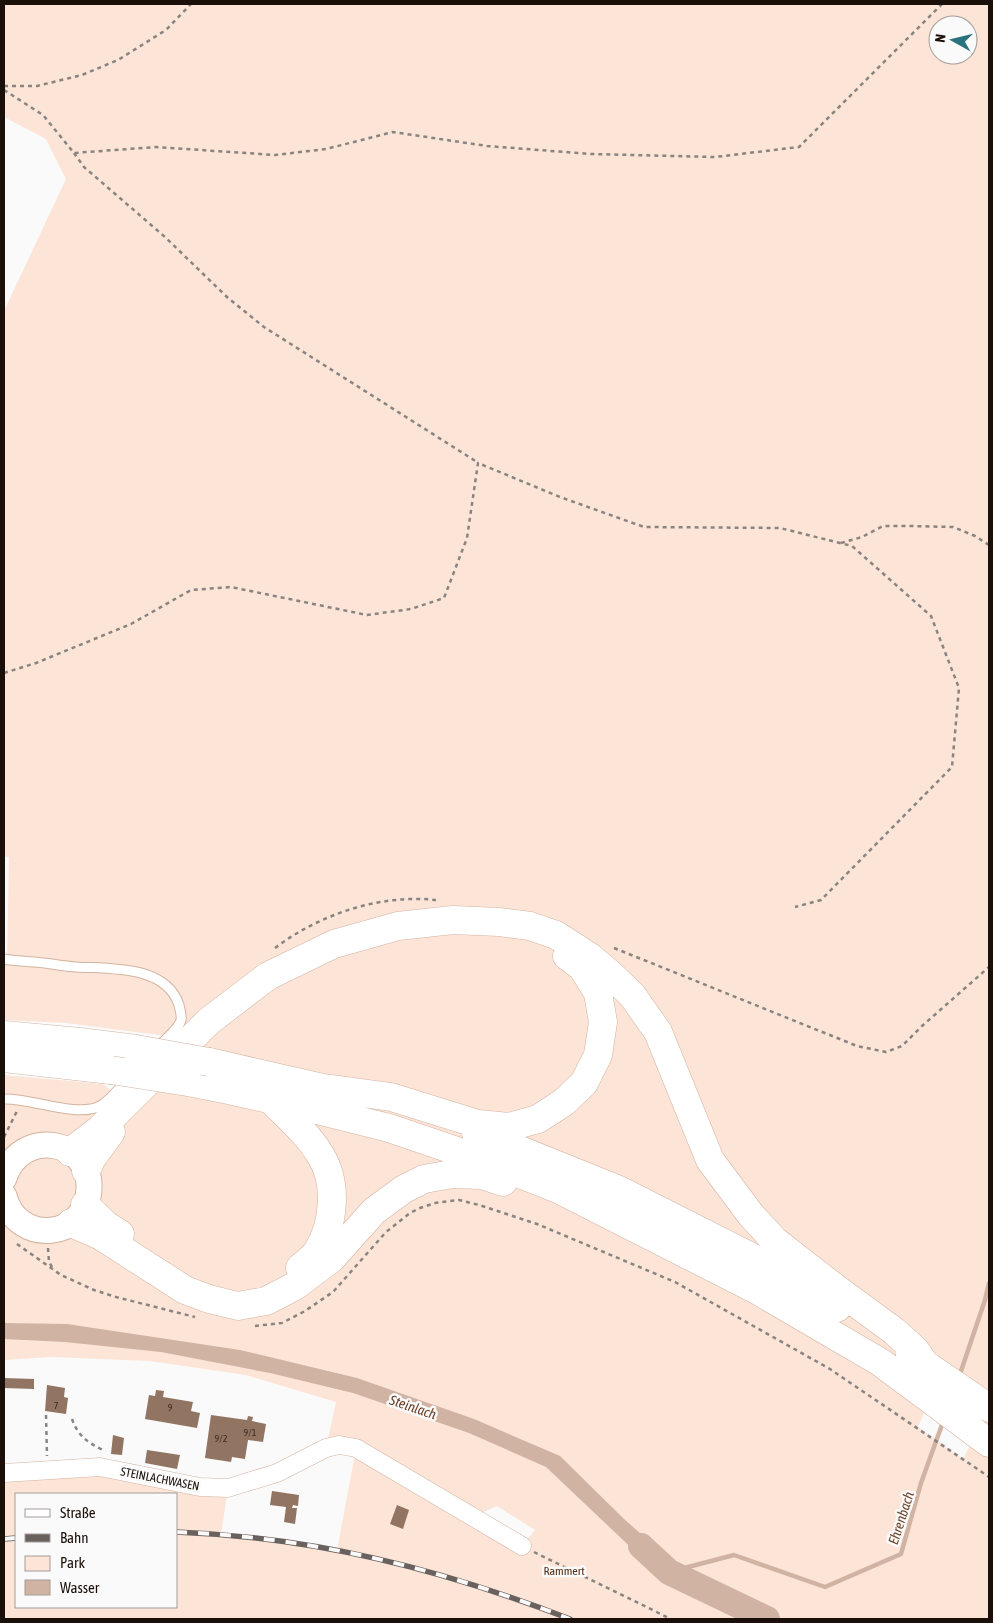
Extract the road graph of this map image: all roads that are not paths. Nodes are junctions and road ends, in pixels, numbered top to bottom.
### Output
1 (4, 959) edge
2 (4, 1035) edge
3 (141, 1057) junction
4 (4, 1058) edge
5 (332, 1089) junction
6 (4, 1099) edge
7 (270, 1099) junction
8 (8, 1148) edge
9 (78, 1161) junction
10 (4, 1178) edge
11 (5, 1203) edge
12 (78, 1214) junction
13 (624, 1221) junction
14 (10, 1231) edge
15 (932, 1378) junction
16 (989, 1408) edge
17 (984, 1438) edge
18 (4, 1473) edge
19 (522, 1546) road end

1 - 3 lane
2 - 3 highway
3 - 5 highway, bridge
3 - 6 lane
4 - 7 highway, bridge
5 - 9 highway
5 - 15 highway
7 - 12 highway
7 - 13 highway
8 - 9 street
8 - 10 street
9 - 12 street
9 - 15 highway
11 - 14 street
12 - 13 highway
12 - 14 street
13 - 15 highway
15 - 16 highway
15 - 17 highway
18 - 19 street, STEINLACHWASEN

